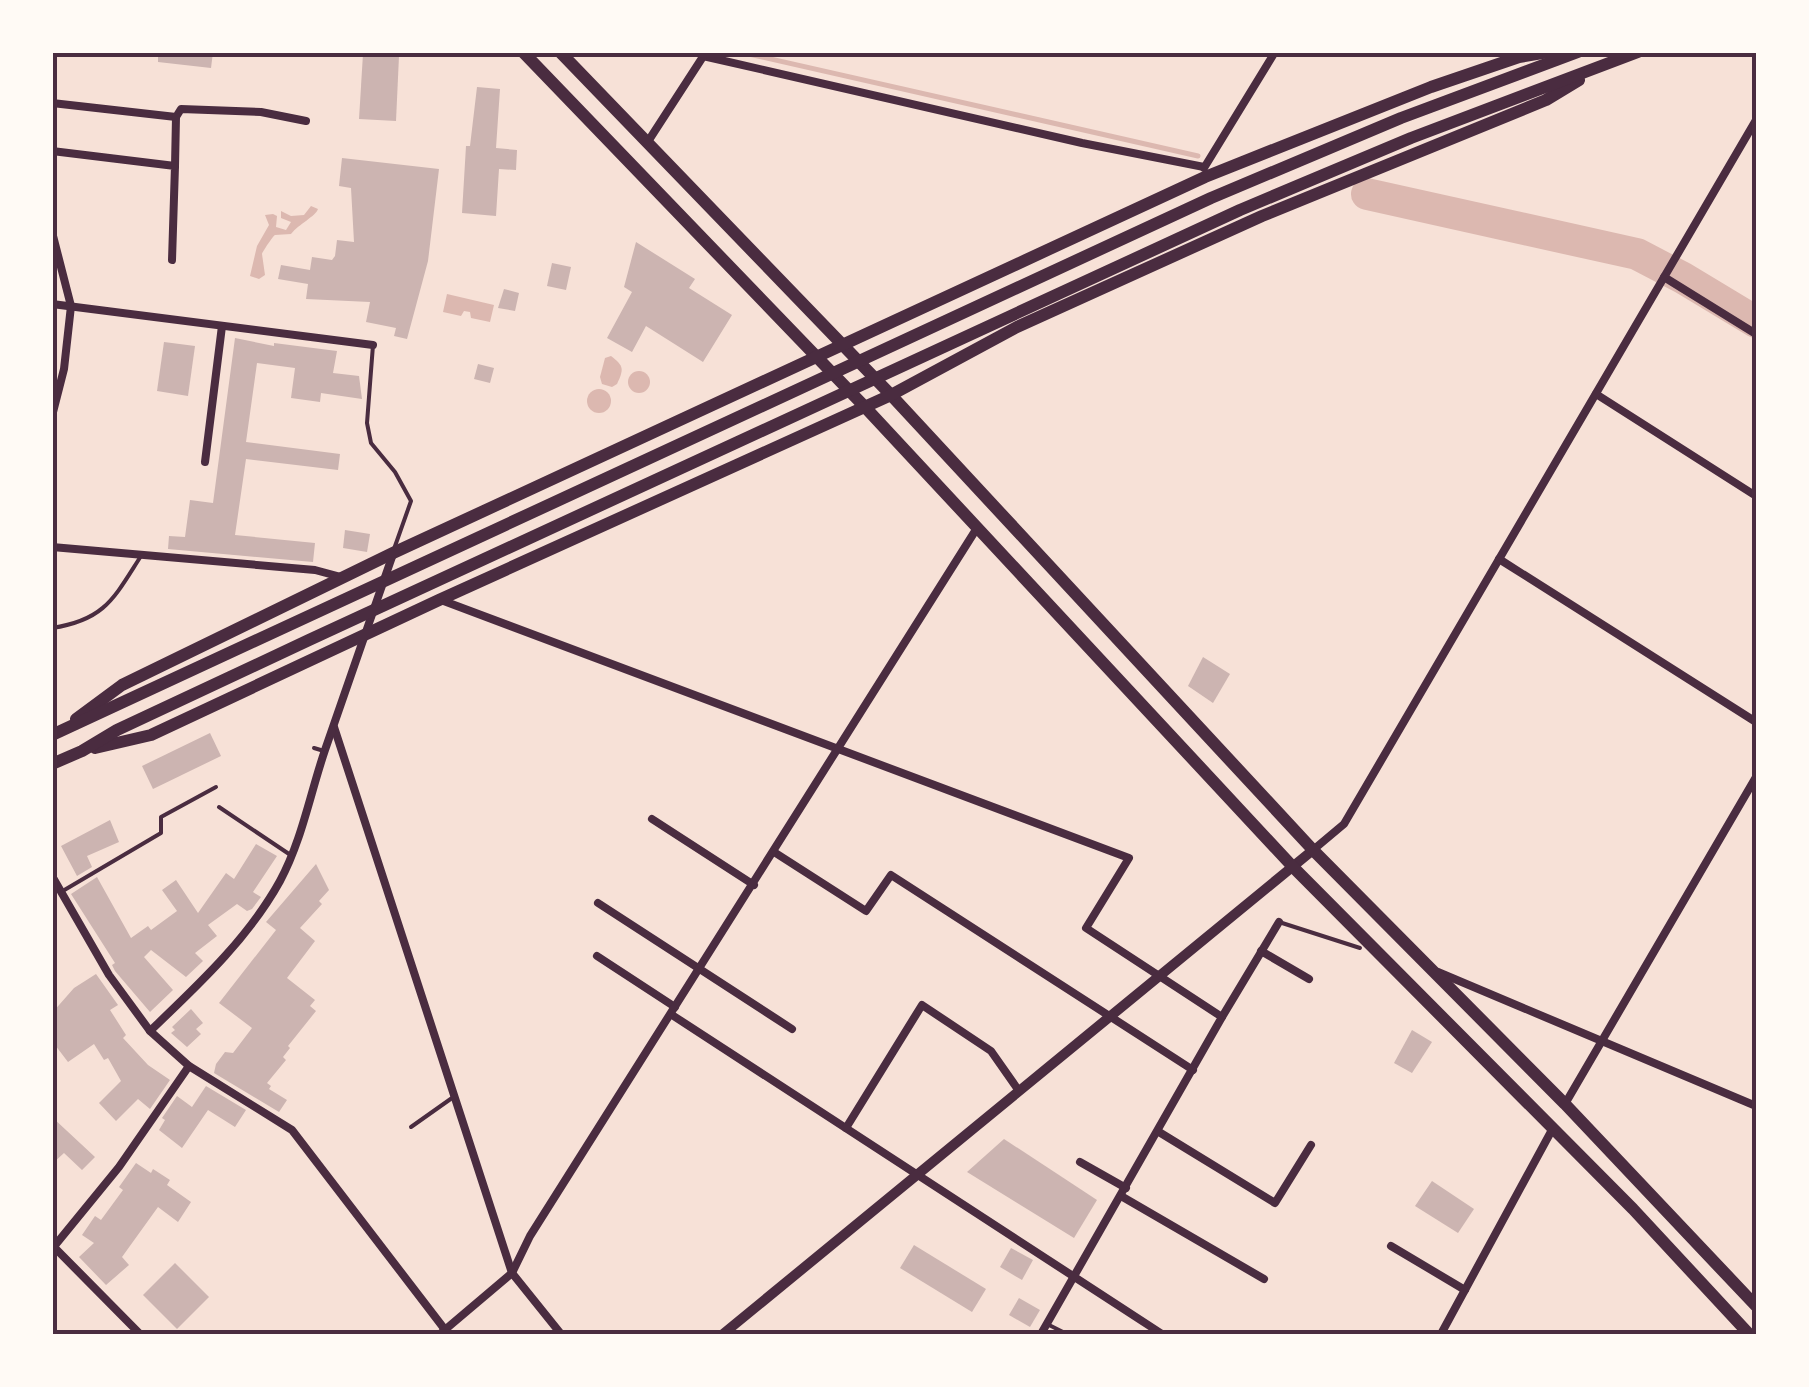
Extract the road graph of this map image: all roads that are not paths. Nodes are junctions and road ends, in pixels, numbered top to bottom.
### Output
1 (523, 52) edge
2 (560, 52) edge
3 (1275, 52) edge
4 (1548, 52) edge
5 (1578, 52) edge
6 (1638, 52) edge
7 (704, 54) edge
8 (1613, 60) junction
9 (52, 103) edge
10 (176, 117) junction
11 (1756, 120) edge
12 (306, 121) dead end
13 (648, 143) junction
14 (52, 151) edge
15 (175, 166) junction
16 (1205, 172) junction
17 (52, 232) edge
18 (172, 260) dead end
19 (1664, 278) junction
20 (52, 304) edge
21 (71, 306) junction
22 (222, 326) junction
23 (1756, 334) edge
24 (373, 345) joint
25 (844, 345) junction
26 (816, 359) junction
27 (1596, 394) junction
28 (892, 395) junction
29 (864, 406) junction
30 (52, 416) edge
31 (204, 462) dead end
32 (1756, 496) edge
33 (978, 528) junction
34 (52, 548) edge
35 (393, 553) junction
36 (141, 556) junction
37 (1499, 559) junction
38 (344, 578) junction
39 (439, 600) junction
40 (52, 628) edge
41 (365, 634) junction
42 (336, 684) dead end
43 (347, 688) junction
44 (1756, 722) edge
45 (334, 726) junction
46 (67, 728) junction
47 (52, 735) edge
48 (314, 748) dead end
49 (82, 751) junction
50 (324, 751) junction
51 (837, 751) junction
52 (52, 764) edge
53 (1756, 777) edge
54 (216, 788) dead end
55 (218, 807) dead end
56 (652, 819) dead end
57 (1313, 850) junction
58 (774, 852) junction
59 (292, 856) junction
60 (1293, 867) junction
61 (55, 884) edge
62 (754, 885) junction
63 (598, 903) dead end
64 (1278, 922) joint
65 (1360, 948) dead end
66 (1261, 952) junction
67 (597, 956) dead end
68 (700, 970) junction
69 (1434, 970) junction
70 (1159, 978) junction
71 (1309, 980) dead end
72 (674, 1011) junction
73 (1111, 1017) junction
74 (1222, 1017) junction
75 (792, 1029) dead end
76 (150, 1031) junction
77 (1602, 1040) junction
78 (189, 1066) junction
79 (1193, 1070) junction
80 (1019, 1091) junction
81 (453, 1097) junction
82 (1566, 1104) junction
83 (1756, 1106) edge
84 (412, 1127) dead end
85 (846, 1128) junction
86 (1553, 1128) junction
87 (1159, 1132) junction
88 (1310, 1146) dead end
89 (1080, 1162) dead end
90 (916, 1175) junction
91 (1124, 1192) junction
92 (1392, 1246) dead end
93 (54, 1248) edge
94 (512, 1273) junction
95 (1074, 1278) junction
96 (1264, 1279) dead end
97 (1465, 1290) junction
98 (1756, 1306) edge
99 (1048, 1324) junction
100 (444, 1333) edge
101 (140, 1334) edge
102 (560, 1334) edge
103 (724, 1334) edge
104 (1041, 1334) edge
105 (1067, 1334) edge
106 (1162, 1334) edge
107 (1441, 1334) edge
108 (1748, 1334) edge

1 - 26 highway
2 - 13 highway
3 - 16 street
4 - 16 highway
5 - 46 highway
6 - 8 highway
7 - 13 street
7 - 16 street
8 - 28 highway
8 - 49 highway
9 - 10 street
10 - 12 street
10 - 15 street
11 - 19 street
13 - 25 highway
14 - 15 street
15 - 18 street
16 - 25 highway
17 - 21 street
19 - 23 street
19 - 27 street
20 - 21 street
21 - 22 street
21 - 30 street
22 - 24 street
22 - 31 street
24 - 35 lane
25 - 26 highway
25 - 28 highway
26 - 29 highway
26 - 35 highway
27 - 32 street
27 - 37 street
28 - 29 highway
28 - 57 highway
29 - 33 highway
29 - 39 highway
33 - 51 street
33 - 60 highway
34 - 36 street
35 - 38 highway
35 - 41 street
36 - 38 street
36 - 40 lane
37 - 44 street
37 - 57 street
38 - 46 highway
39 - 41 highway
39 - 51 street
41 - 43 street
41 - 49 highway
42 - 43 lane
43 - 45 street
45 - 50 street
45 - 81 street
46 - 47 highway
48 - 50 lane
49 - 52 highway
50 - 59 street
51 - 58 street
51 - 70 street
53 - 77 street
54 - 61 lane
55 - 59 lane
56 - 62 street
57 - 60 street
57 - 69 highway
58 - 62 street
58 - 73 street
59 - 76 street
60 - 70 street
60 - 86 highway
61 - 76 street
62 - 68 street
63 - 68 street
64 - 65 lane
64 - 66 street
66 - 71 street
66 - 74 street
67 - 72 street
68 - 72 street
68 - 75 street
69 - 77 street
69 - 82 highway
70 - 73 street
70 - 74 street
72 - 85 street
72 - 94 street
73 - 79 street
73 - 80 street
74 - 79 street
76 - 78 street
77 - 82 street
77 - 83 street
78 - 93 street
78 - 100 street
79 - 87 street
80 - 85 street
80 - 90 street
81 - 84 lane
81 - 94 street
82 - 98 highway
85 - 90 street
86 - 97 street
86 - 108 highway
87 - 88 street
87 - 91 street
89 - 91 street
90 - 95 street
90 - 103 street
91 - 95 street
91 - 96 street
92 - 97 street
93 - 101 street
94 - 100 street
94 - 102 street
95 - 99 street
95 - 106 street
97 - 107 street
99 - 104 street
99 - 105 lane

